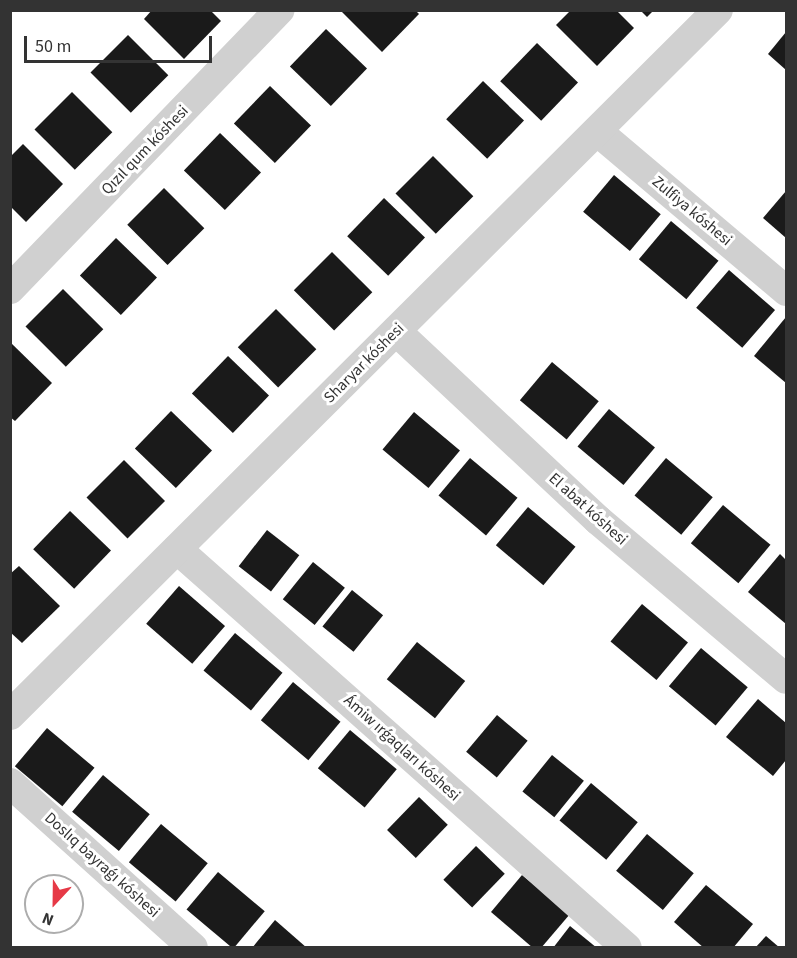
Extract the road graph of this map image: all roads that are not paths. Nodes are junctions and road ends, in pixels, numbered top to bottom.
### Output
1 (279, 10) edge
2 (718, 10) edge
3 (597, 131) junction
4 (10, 288) edge
5 (786, 291) edge
6 (396, 331) junction
7 (177, 549) junction
8 (786, 679) edge
9 (10, 715) edge
10 (10, 783) edge
11 (193, 948) edge
12 (627, 948) edge

1 - 4 street, Qızıl qum kóshesi
2 - 3 street, Sharyar kóshesi
3 - 5 street, Zulfiya kóshesi
3 - 6 street, Sharyar kóshesi
6 - 7 street, Sharyar kóshesi
6 - 8 street, El abat kóshesi
7 - 9 street, Sharyar kóshesi
7 - 12 street, Ámiw ırǵaqları kóshesi
10 - 11 street, Doslıq bayraǵı kóshesi

